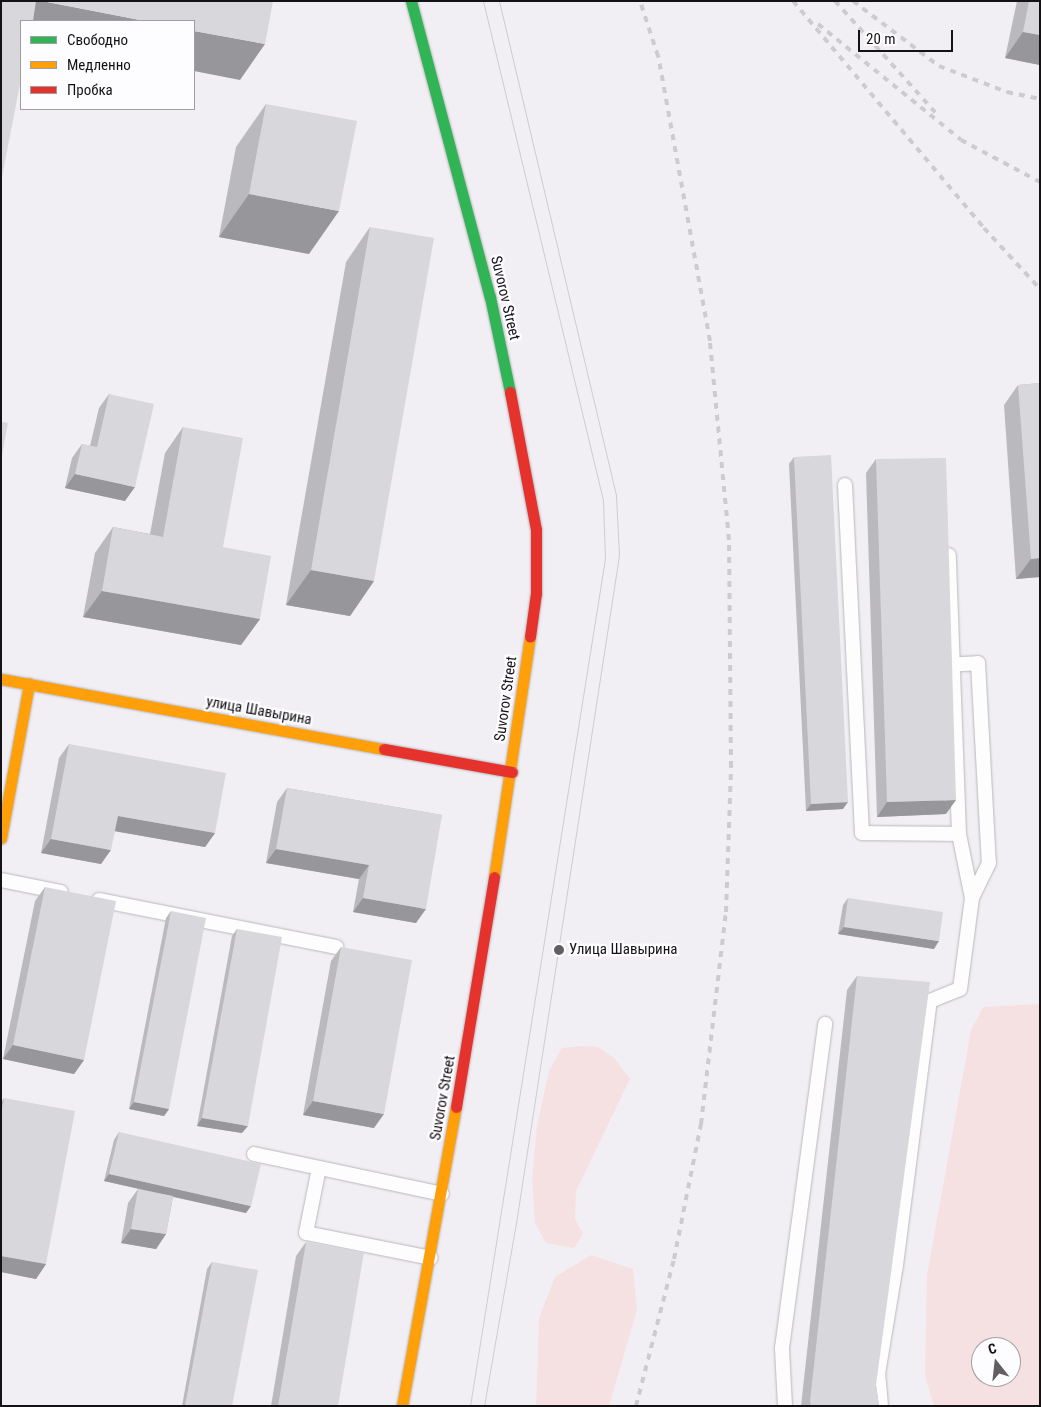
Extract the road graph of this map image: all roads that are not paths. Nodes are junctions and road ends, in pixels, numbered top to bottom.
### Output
1 (411, 1) edge
2 (845, 485) dead end
3 (948, 541) edge
4 (931, 665) edge
5 (1, 679) edge
6 (29, 684) junction
7 (512, 772) junction
8 (959, 834) junction
9 (1, 838) edge
10 (1, 880) edge
11 (972, 898) junction
12 (336, 947) dead end
13 (825, 1024) dead end
14 (254, 1154) dead end
15 (319, 1168) junction
16 (442, 1194) junction
17 (431, 1258) junction
18 (402, 1406) edge
19 (785, 1406) edge
20 (881, 1406) edge

1 - 7 street, Suvorov Street
2 - 8 lane
3 - 8 lane
4 - 11 lane
5 - 6 street, улица Шавырина
6 - 7 street, улица Шавырина
6 - 9 street
7 - 16 street, Suvorov Street
8 - 11 lane
10 - 12 lane
11 - 20 lane
13 - 19 lane
14 - 15 lane
15 - 16 lane
15 - 17 lane
16 - 17 street, Suvorov Street
17 - 18 street, Suvorov Street

